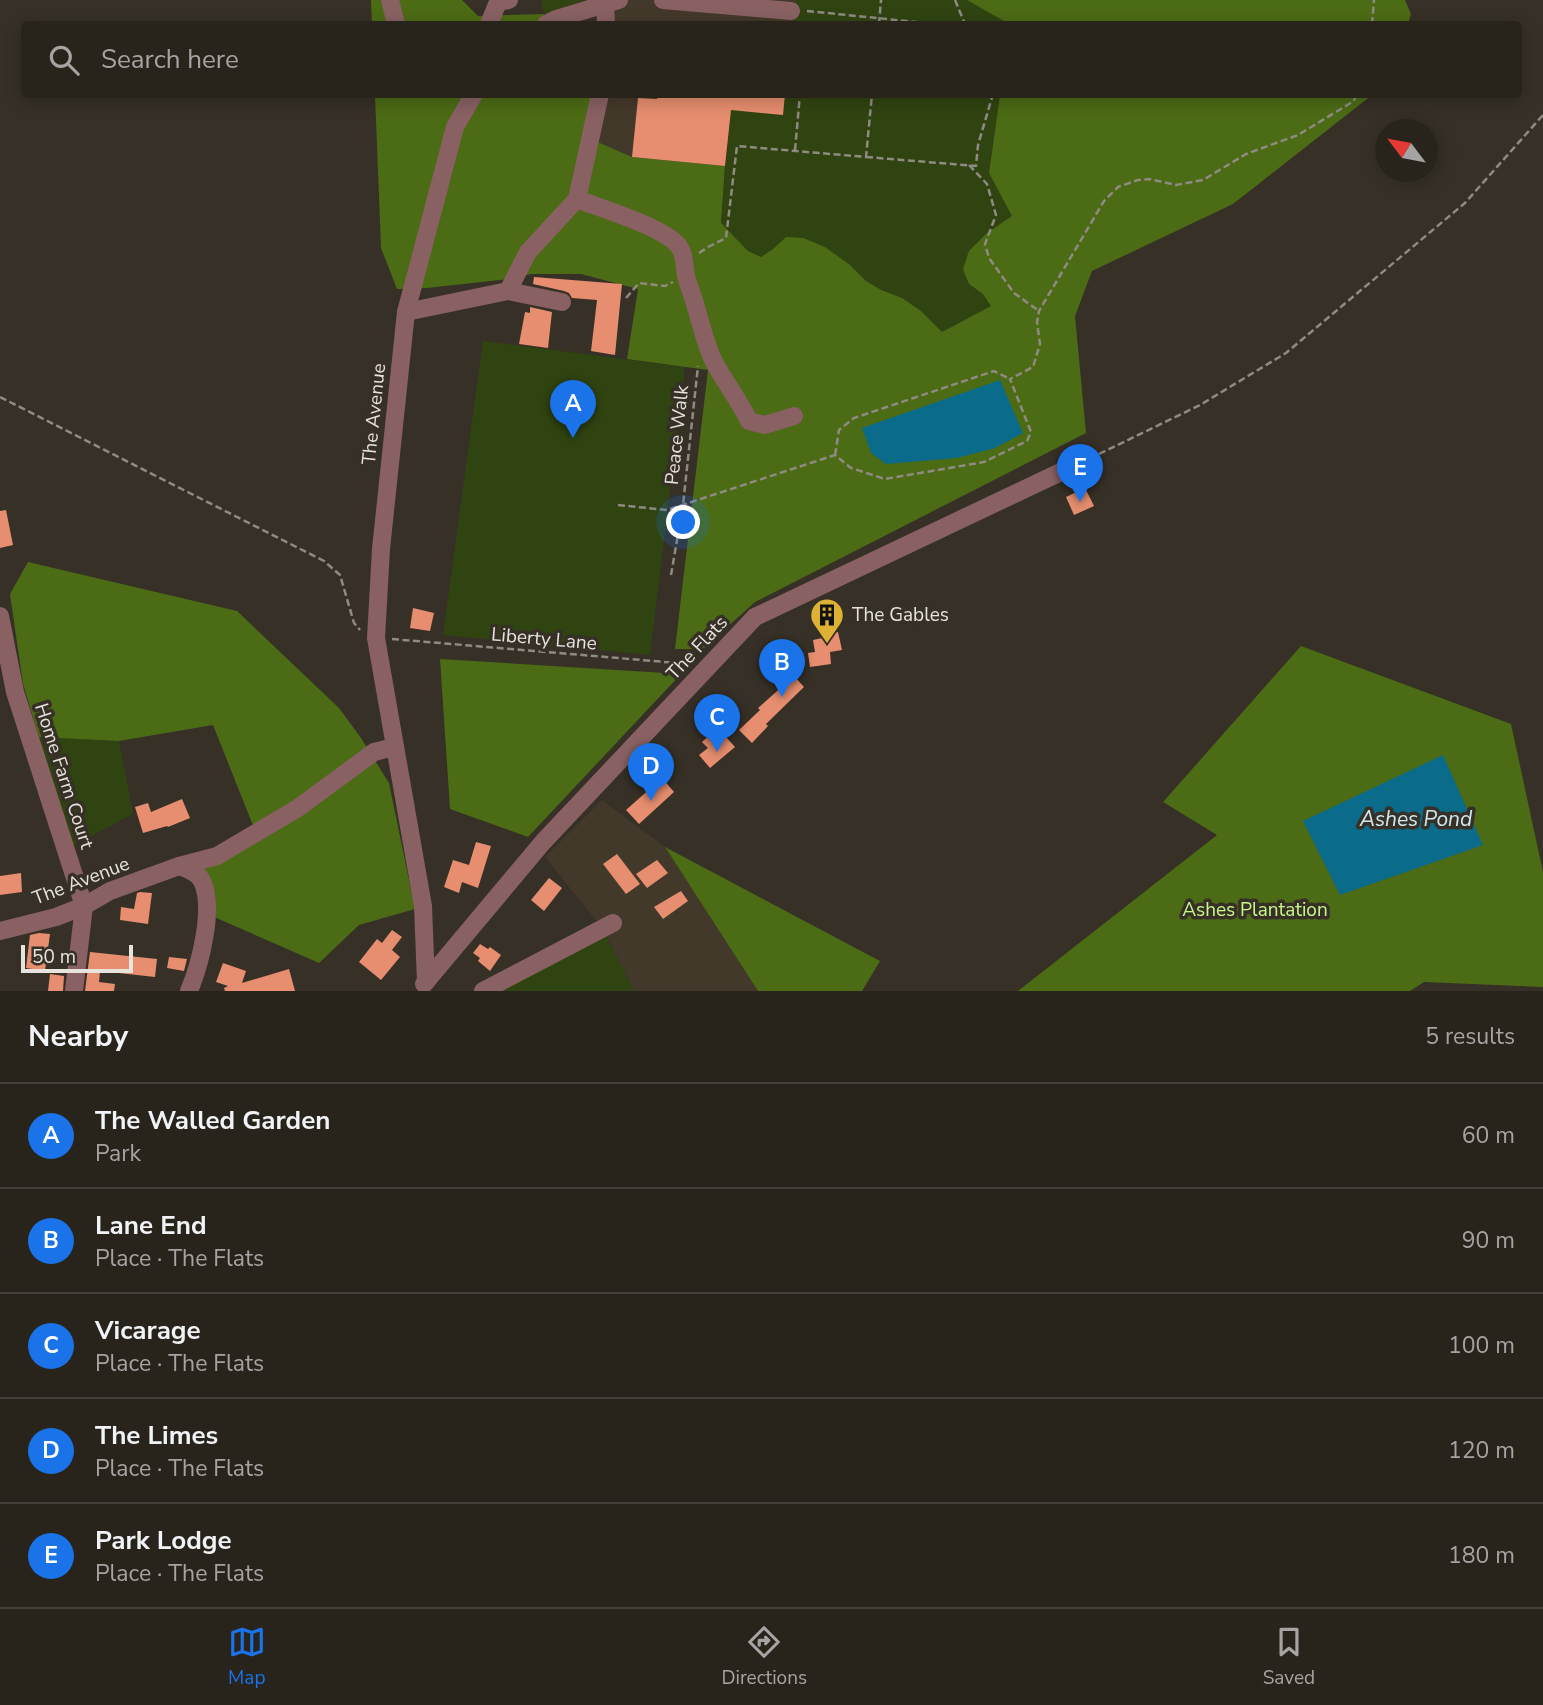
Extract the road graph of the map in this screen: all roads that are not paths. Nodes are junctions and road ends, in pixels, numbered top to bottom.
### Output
1 (390, 0) edge
2 (663, 0) edge
3 (509, 1) edge
4 (612, 2) edge
5 (799, 14) road end
6 (395, 21) edge
7 (490, 21) edge
8 (552, 21) edge
9 (607, 21) edge
10 (472, 98) edge
11 (599, 98) edge
12 (577, 199) junction
13 (508, 291) junction
14 (562, 302) dead end
15 (406, 312) junction
16 (794, 416) dead end
17 (1086, 460) road end
18 (0, 616) edge
19 (394, 747) junction
20 (217, 856) junction
21 (180, 866) junction
22 (201, 879) junction
23 (84, 906) junction
24 (613, 923) dead end
25 (0, 931) edge
26 (422, 986) edge
27 (74, 991) edge
28 (189, 991) edge
29 (484, 991) edge

1 - 6 street
2 - 5 street
3 - 7 street
4 - 8 street
4 - 9 street
10 - 15 street, The Avenue
11 - 12 street
12 - 13 street
12 - 16 street
13 - 14 street
13 - 15 street
15 - 19 street, The Avenue
17 - 26 street, The Flats
18 - 23 street, Home Farm Court
19 - 20 street, The Avenue
19 - 26 street, The Avenue
20 - 21 street, The Avenue
20 - 22 street
21 - 22 street
21 - 23 street, The Avenue
22 - 28 street
23 - 25 street, The Avenue
23 - 27 street, Home Farm Court
24 - 29 street

